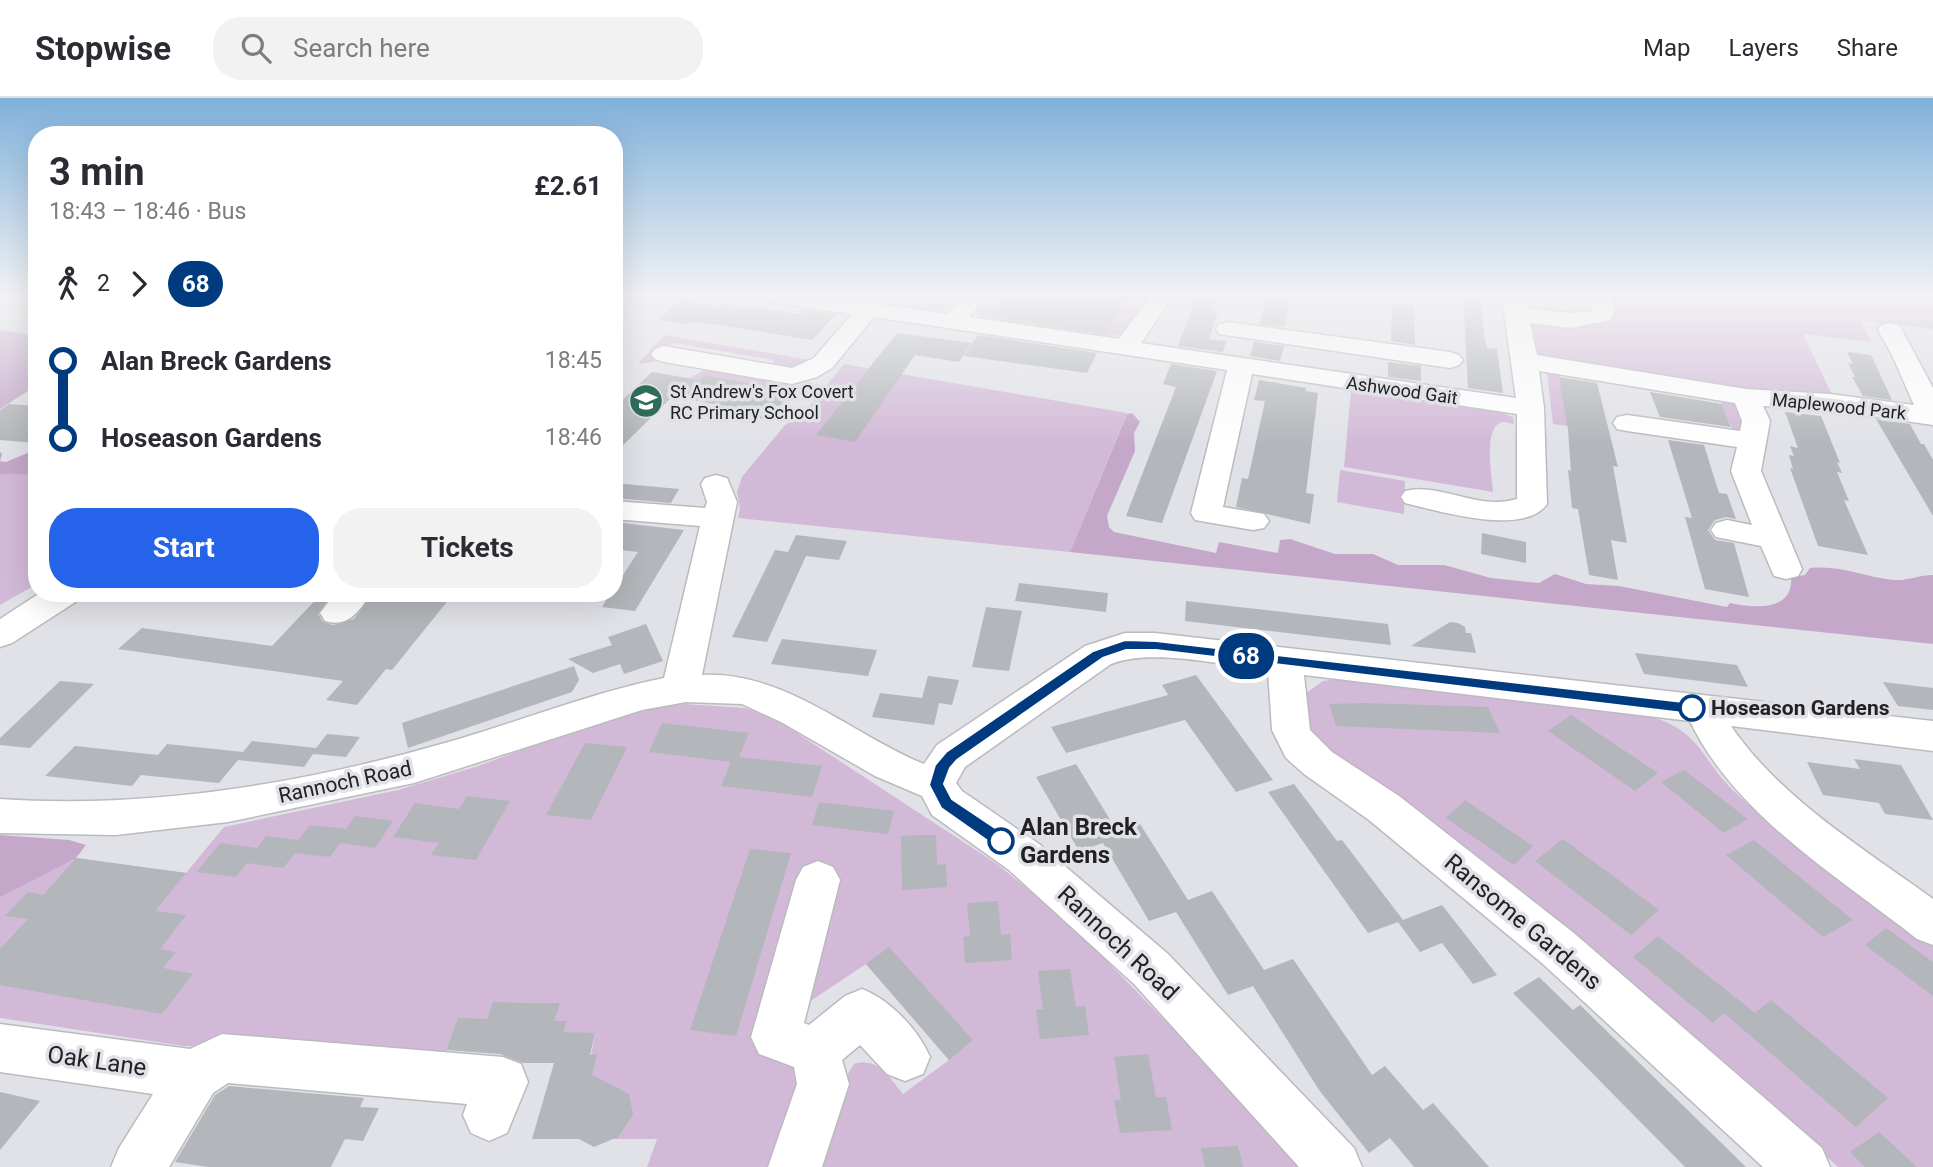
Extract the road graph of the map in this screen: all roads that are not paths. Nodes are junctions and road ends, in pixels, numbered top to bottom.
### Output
1 (839, 345) edge
2 (1104, 345) edge
3 (1127, 345) edge
4 (1337, 345) edge
5 (1385, 345) edge
6 (1522, 345) edge
7 (1899, 345) edge
8 (1125, 348) junction
9 (664, 354) dead end
10 (1450, 360) dead end
11 (1525, 361) junction
12 (1241, 366) junction
13 (1331, 380) junction
14 (1746, 397) junction
15 (1530, 408) junction
16 (1933, 416) edge
17 (1627, 422) dead end
18 (1753, 441) junction
19 (716, 484) dead end
20 (1416, 497) dead end
21 (623, 511) edge
22 (1253, 521) dead end
23 (716, 523) junction
24 (1727, 530) dead end
25 (1772, 538) junction
26 (1786, 569) dead end
27 (51, 602) edge
28 (0, 635) edge
29 (1285, 661) junction
30 (680, 690) junction
31 (1703, 709) junction
32 (1933, 736) edge
33 (936, 785) junction
34 (0, 816) edge
35 (818, 880) dead end
36 (1933, 925) edge
37 (0, 1048) edge
38 (815, 1051) junction
39 (905, 1057) dead end
40 (194, 1074) junction
41 (489, 1115) dead end
42 (138, 1167) edge
43 (795, 1167) edge
44 (1335, 1167) edge
45 (1803, 1167) edge

1 - 9 street
2 - 8 street, Ashwood Gait
3 - 8 street
4 - 13 street
5 - 10 street
6 - 11 street
7 - 16 street, Maplewood Park
8 - 12 street, Ashwood Gait
11 - 14 street, Maplewood Park
11 - 15 street
12 - 13 street, Ashwood Gait
12 - 22 street
13 - 15 street, Ashwood Gait
14 - 16 street, Maplewood Park
14 - 18 street, Maplewood Park
15 - 20 street
17 - 18 street
18 - 25 street, Maplewood Park
19 - 23 street
21 - 23 street
23 - 30 street
24 - 25 street
25 - 26 street, Maplewood Park
27 - 28 street
29 - 31 street
29 - 33 street
29 - 45 street, Ransome Gardens
30 - 33 street, Rannoch Road
30 - 34 street, Rannoch Road
31 - 32 street
31 - 36 street
33 - 44 street, Rannoch Road
35 - 38 street
37 - 40 street, Oak Lane
38 - 39 street
38 - 43 street
40 - 41 street
40 - 42 street

